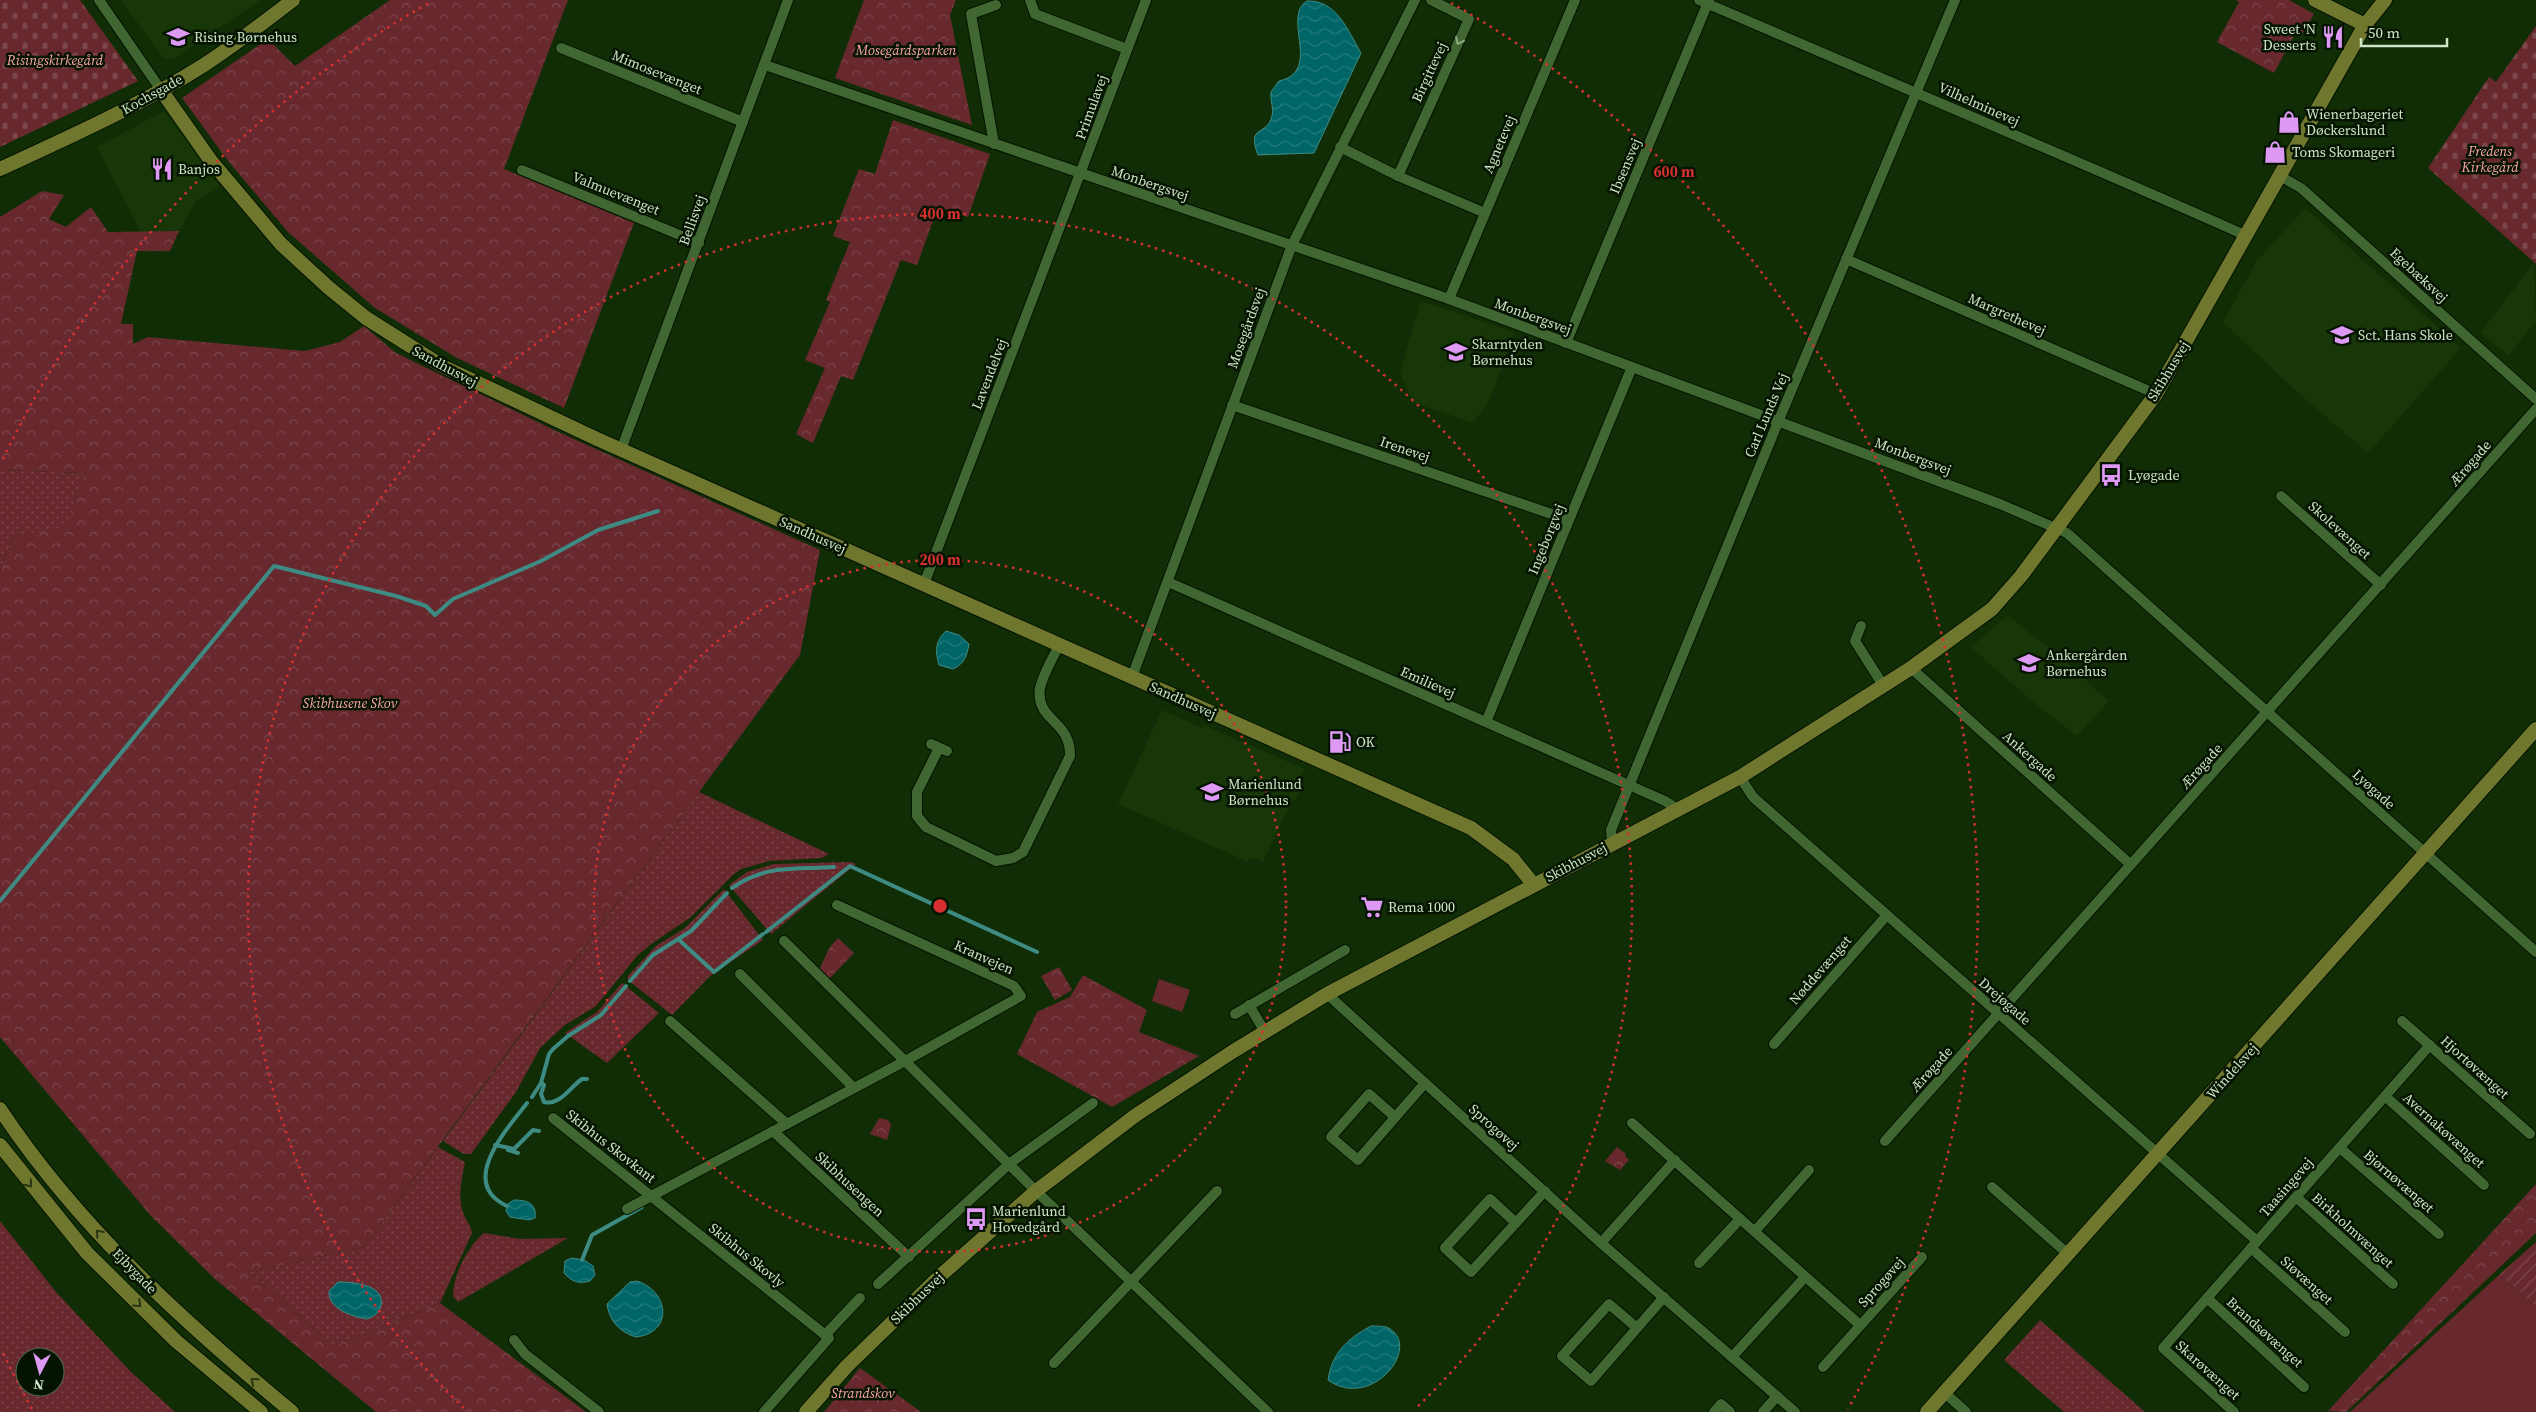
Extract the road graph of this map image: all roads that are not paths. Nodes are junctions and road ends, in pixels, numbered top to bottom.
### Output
1 (99, 0) edge
2 (293, 0) edge
3 (788, 0) edge
4 (1030, 0) edge
5 (1146, 0) edge
6 (1415, 0) edge
7 (1431, 0) edge
8 (1575, 0) edge
9 (1955, 0) edge
10 (2314, 0) edge
11 (2384, 0) edge
12 (1706, 1) edge
13 (996, 5) dead end
14 (2365, 25) junction
15 (561, 48) dead end
16 (1126, 48) junction
17 (765, 65) junction
18 (161, 90) junction
19 (1916, 92) junction
20 (743, 122) junction
21 (994, 144) junction
22 (1340, 147) junction
23 (0, 169) edge
24 (522, 170) dead end
25 (1081, 175) junction
26 (1398, 176) junction
27 (2280, 176) junction
28 (1486, 213) junction
29 (2247, 236) junction
30 (699, 242) junction
31 (1292, 245) junction
32 (1846, 259) junction
33 (1449, 299) junction
34 (1566, 343) junction
35 (1632, 367) junction
36 (2156, 394) junction
37 (2536, 399) edge
38 (1232, 405) junction
39 (2536, 409) edge
40 (1778, 421) junction
41 (621, 450) junction
42 (2281, 496) dead end
43 (1569, 520) junction
44 (2058, 528) junction
45 (1168, 582) junction
46 (924, 584) junction
47 (2381, 585) junction
48 (1861, 626) dead end
49 (1059, 645) junction
50 (1911, 668) junction
51 (1132, 678) junction
52 (1884, 685) junction
53 (2267, 713) junction
54 (1486, 722) junction
55 (2536, 729) edge
56 (939, 748) dead end
57 (1740, 777) junction
58 (1629, 786) junction
59 (1676, 809) junction
60 (1612, 842) junction
61 (2425, 854) junction
62 (2130, 864) junction
63 (1534, 885) junction
64 (837, 905) dead end
65 (1887, 915) junction
66 (784, 941) dead end
67 (1345, 950) dead end
68 (2536, 952) edge
69 (740, 974) dead end
70 (1327, 994) junction
71 (1249, 1005) junction
72 (1999, 1013) junction
73 (1234, 1014) dead end
74 (670, 1021) dead end
75 (2402, 1021) dead end
76 (1265, 1032) junction
77 (1774, 1044) dead end
78 (2430, 1045) junction
79 (905, 1061) junction
80 (1425, 1083) junction
81 (854, 1088) junction
82 (2385, 1096) junction
83 (1093, 1103) dead end
84 (0, 1109) edge
85 (1396, 1117) junction
86 (553, 1118) dead end
87 (1632, 1122) dead end
88 (786, 1124) junction
89 (773, 1132) junction
90 (2530, 1134) dead end
91 (1886, 1141) dead end
92 (0, 1145) edge
93 (2340, 1148) junction
94 (2158, 1154) junction
95 (1675, 1160) junction
96 (1009, 1164) junction
97 (1809, 1170) dead end
98 (2484, 1185) dead end
99 (1992, 1187) dead end
100 (1036, 1191) junction
101 (1217, 1191) dead end
102 (1545, 1192) junction
103 (653, 1196) junction
104 (2296, 1198) junction
105 (627, 1208) dead end
106 (1740, 1219) junction
107 (1516, 1223) junction
108 (1755, 1231) junction
109 (2439, 1234) dead end
110 (1601, 1242) junction
111 (2254, 1244) junction
112 (2068, 1254) junction
113 (909, 1257) junction
114 (1922, 1257) dead end
115 (1699, 1263) dead end
116 (1805, 1276) junction
117 (1132, 1281) junction
118 (878, 1284) dead end
119 (2393, 1284) dead end
120 (1664, 1297) junction
121 (860, 1298) dead end
122 (2206, 1298) junction
123 (1860, 1325) junction
124 (1637, 1328) junction
125 (2344, 1332) dead end
126 (825, 1335) junction
127 (514, 1340) dead end
128 (2163, 1348) joint
129 (1732, 1357) junction
130 (1054, 1363) dead end
131 (1823, 1367) dead end
132 (2304, 1386) dead end
133 (1944, 1393) junction
134 (1777, 1396) junction
135 (261, 1412) edge
136 (292, 1412) edge
137 (599, 1412) edge
138 (764, 1412) edge
139 (806, 1412) edge
140 (1268, 1412) edge
141 (1714, 1412) edge
142 (1730, 1412) edge
143 (1763, 1412) edge
144 (1795, 1412) edge
145 (1927, 1412) edge
146 (1966, 1412) edge
147 (2234, 1412) edge

1 - 18 street
2 - 18 street, Kochsgade
3 - 17 street, Bellisvej
4 - 16 street
5 - 16 street, Primulavej
6 - 22 street, Mosegårdsvej
7 -> 26 street, Birgittevej
8 - 28 street, Agnetevej
9 - 19 street, Carl Lunds Vej
10 - 14 street
11 - 14 street, Skibhusvej
12 - 19 street, Vilhelminevej
12 - 34 street, Ibsensvej
13 - 21 street
14 - 27 street, Skibhusvej
15 - 20 street, Mimosevænget
16 - 25 street, Primulavej
17 - 20 street, Bellisvej
17 - 21 street, Monbergsvej
18 - 23 street, Kochsgade
18 - 41 street, Sandhusvej
19 - 29 street, Vilhelminevej
19 - 32 street, Carl Lunds Vej
20 - 30 street, Bellisvej
21 - 25 street, Monbergsvej
22 - 26 street
22 - 31 street, Mosegårdsvej
24 - 30 street, Valmuevænget
25 - 31 street, Monbergsvej
25 - 46 street, Lavendelvej
26 - 28 street
27 - 29 street, Skibhusvej
27 - 37 street, Egebæksvej
28 - 33 street, Agnetevej
29 - 36 street, Skibhusvej
30 - 41 street, Bellisvej
31 - 33 street, Monbergsvej
31 - 38 street, Mosegårdsvej
32 - 36 street, Margrethevej
32 - 40 street, Carl Lunds Vej
33 - 34 street, Monbergsvej
34 - 35 street, Monbergsvej
35 - 40 street, Monbergsvej
35 - 43 street, Ingeborgvej
36 - 44 street, Skibhusvej
38 - 43 street, Irenevej
38 - 45 street, Mosegårdsvej
39 - 47 street, Ærøgade
40 - 44 street, Monbergsvej
40 - 58 street, Carl Lunds Vej
41 - 46 street, Sandhusvej
42 - 47 street, Skolevænget
43 - 54 street, Ingeborgvej
44 - 50 street, Skibhusvej
44 - 53 street, Lyøgade
45 - 51 street, Mosegårdsvej
45 - 54 street, Emilievej
46 - 49 street, Sandhusvej
47 - 53 street, Ærøgade
48 - 52 street
49 - 51 street, Sandhusvej
49 - 56 street
50 - 52 street, Skibhusvej
50 - 62 street, Ankergade
51 - 63 street, Sandhusvej
52 - 57 street, Skibhusvej
53 - 61 street, Lyøgade
53 - 62 street, Ærøgade
54 - 58 street, Emilievej
55 - 61 street, Windelsvej
57 - 59 street, Skibhusvej
57 - 65 street, Drejøgade
58 - 59 street, Emilievej
58 - 60 street, Carl Lunds Vej
59 - 60 street, Skibhusvej
60 - 63 street, Skibhusvej
61 - 68 street, Lyøgade
61 - 94 street, Windelsvej
62 - 72 street, Ærøgade
63 - 70 street, Skibhusvej
64 - 79 street, Kranvejen
65 - 72 street, Drejøgade
65 - 77 street, Nøddevænget
66 - 79 street
67 - 71 street
69 - 81 street
70 - 76 street, Skibhusvej
70 - 80 street, Sprogøvej
71 - 73 street
71 - 76 street
72 - 91 street, Ærøgade
72 - 94 street, Drejøgade
74 - 88 street
75 - 78 street, Hjortøvænget
76 - 100 street, Skibhusvej
78 - 82 street, Taasingevej
78 - 90 street, Hjortøvænget
79 - 81 street, Kranvejen
79 - 96 street
80 - 85 street
80 - 102 street, Sprogøvej
81 - 88 street, Kranvejen
82 - 93 street, Taasingevej
82 - 98 street, Avernakøvænget
83 - 96 street
136 -> 84 street, Ejbygade
85 - 85 street
86 - 103 street, Skibhus Skovkant
87 - 95 street, Sprogøvej
88 - 89 street, Kranvejen
89 - 103 street, Kranvejen
89 - 113 street, Skibhusengen
92 -> 135 street, Ejbygade
93 - 104 street, Taasingevej
93 - 109 street, Bjørnøvænget
94 - 111 street, Drejøgade
94 - 112 street, Windelsvej
95 - 106 street, Sprogøvej
95 - 110 street
96 - 100 street
96 - 113 street
97 - 108 street
99 - 112 street
100 - 117 street
100 - 139 street, Skibhusvej
101 - 117 street
102 - 107 street
102 - 110 street, Sprogøvej
103 - 105 street, Kranvejen
103 - 126 street, Skibhus Skovly
104 - 111 street, Taasingevej
104 - 119 street, Birkholmvænget
106 - 108 street, Sprogøvej
106 - 115 street
107 - 107 street
108 - 116 street, Sprogøvej
110 - 120 street, Sprogøvej
111 - 122 street, Taasingevej
111 - 125 street, Siøvænget
112 - 133 street, Windelsvej
113 - 118 street
114 - 123 street, Sprogøvej
116 - 123 street, Sprogøvej
116 - 129 street
117 - 130 street
117 - 140 street
120 - 124 street
120 - 129 street, Sprogøvej
121 - 126 street
122 - 128 street, Taasingevej
122 - 132 street, Brandsøvænget
123 - 131 street, Sprogøvej
124 - 124 street
126 - 138 street
127 - 137 street
128 - 147 street, Skarøvænget
129 - 134 street, Sprogøvej
133 - 145 street, Windelsvej
133 - 146 street
134 - 143 street
134 - 144 street, Sprogøvej
141 - 142 street

